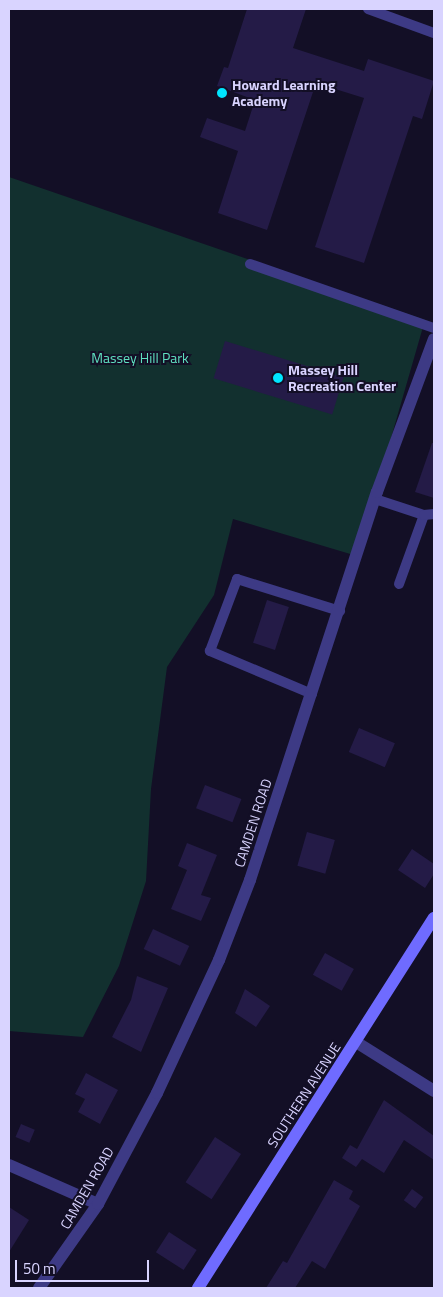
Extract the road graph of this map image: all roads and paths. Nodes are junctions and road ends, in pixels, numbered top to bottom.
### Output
1 (368, 9) edge
2 (434, 32) edge
3 (250, 264) dead end
4 (434, 328) edge
5 (434, 339) edge
6 (375, 499) junction
7 (429, 514) edge
8 (400, 584) dead end
9 (340, 611) junction
10 (312, 694) junction
11 (434, 918) edge
12 (356, 1042) junction
13 (434, 1091) edge
14 (9, 1165) edge
15 (98, 1204) junction
16 (39, 1288) edge
17 (198, 1288) edge

1 - 2 lane
3 - 4 lane
5 - 6 street, CAMDEN ROAD
6 - 7 lane
6 - 9 street, CAMDEN ROAD
7 - 8 lane
9 - 10 street, CAMDEN ROAD
9 - 10 lane
10 - 15 street, CAMDEN ROAD
11 - 12 main road, SOUTHERN AVENUE
12 - 13 street
12 - 17 main road, SOUTHERN AVENUE
14 - 15 street
15 - 16 street, CAMDEN ROAD

